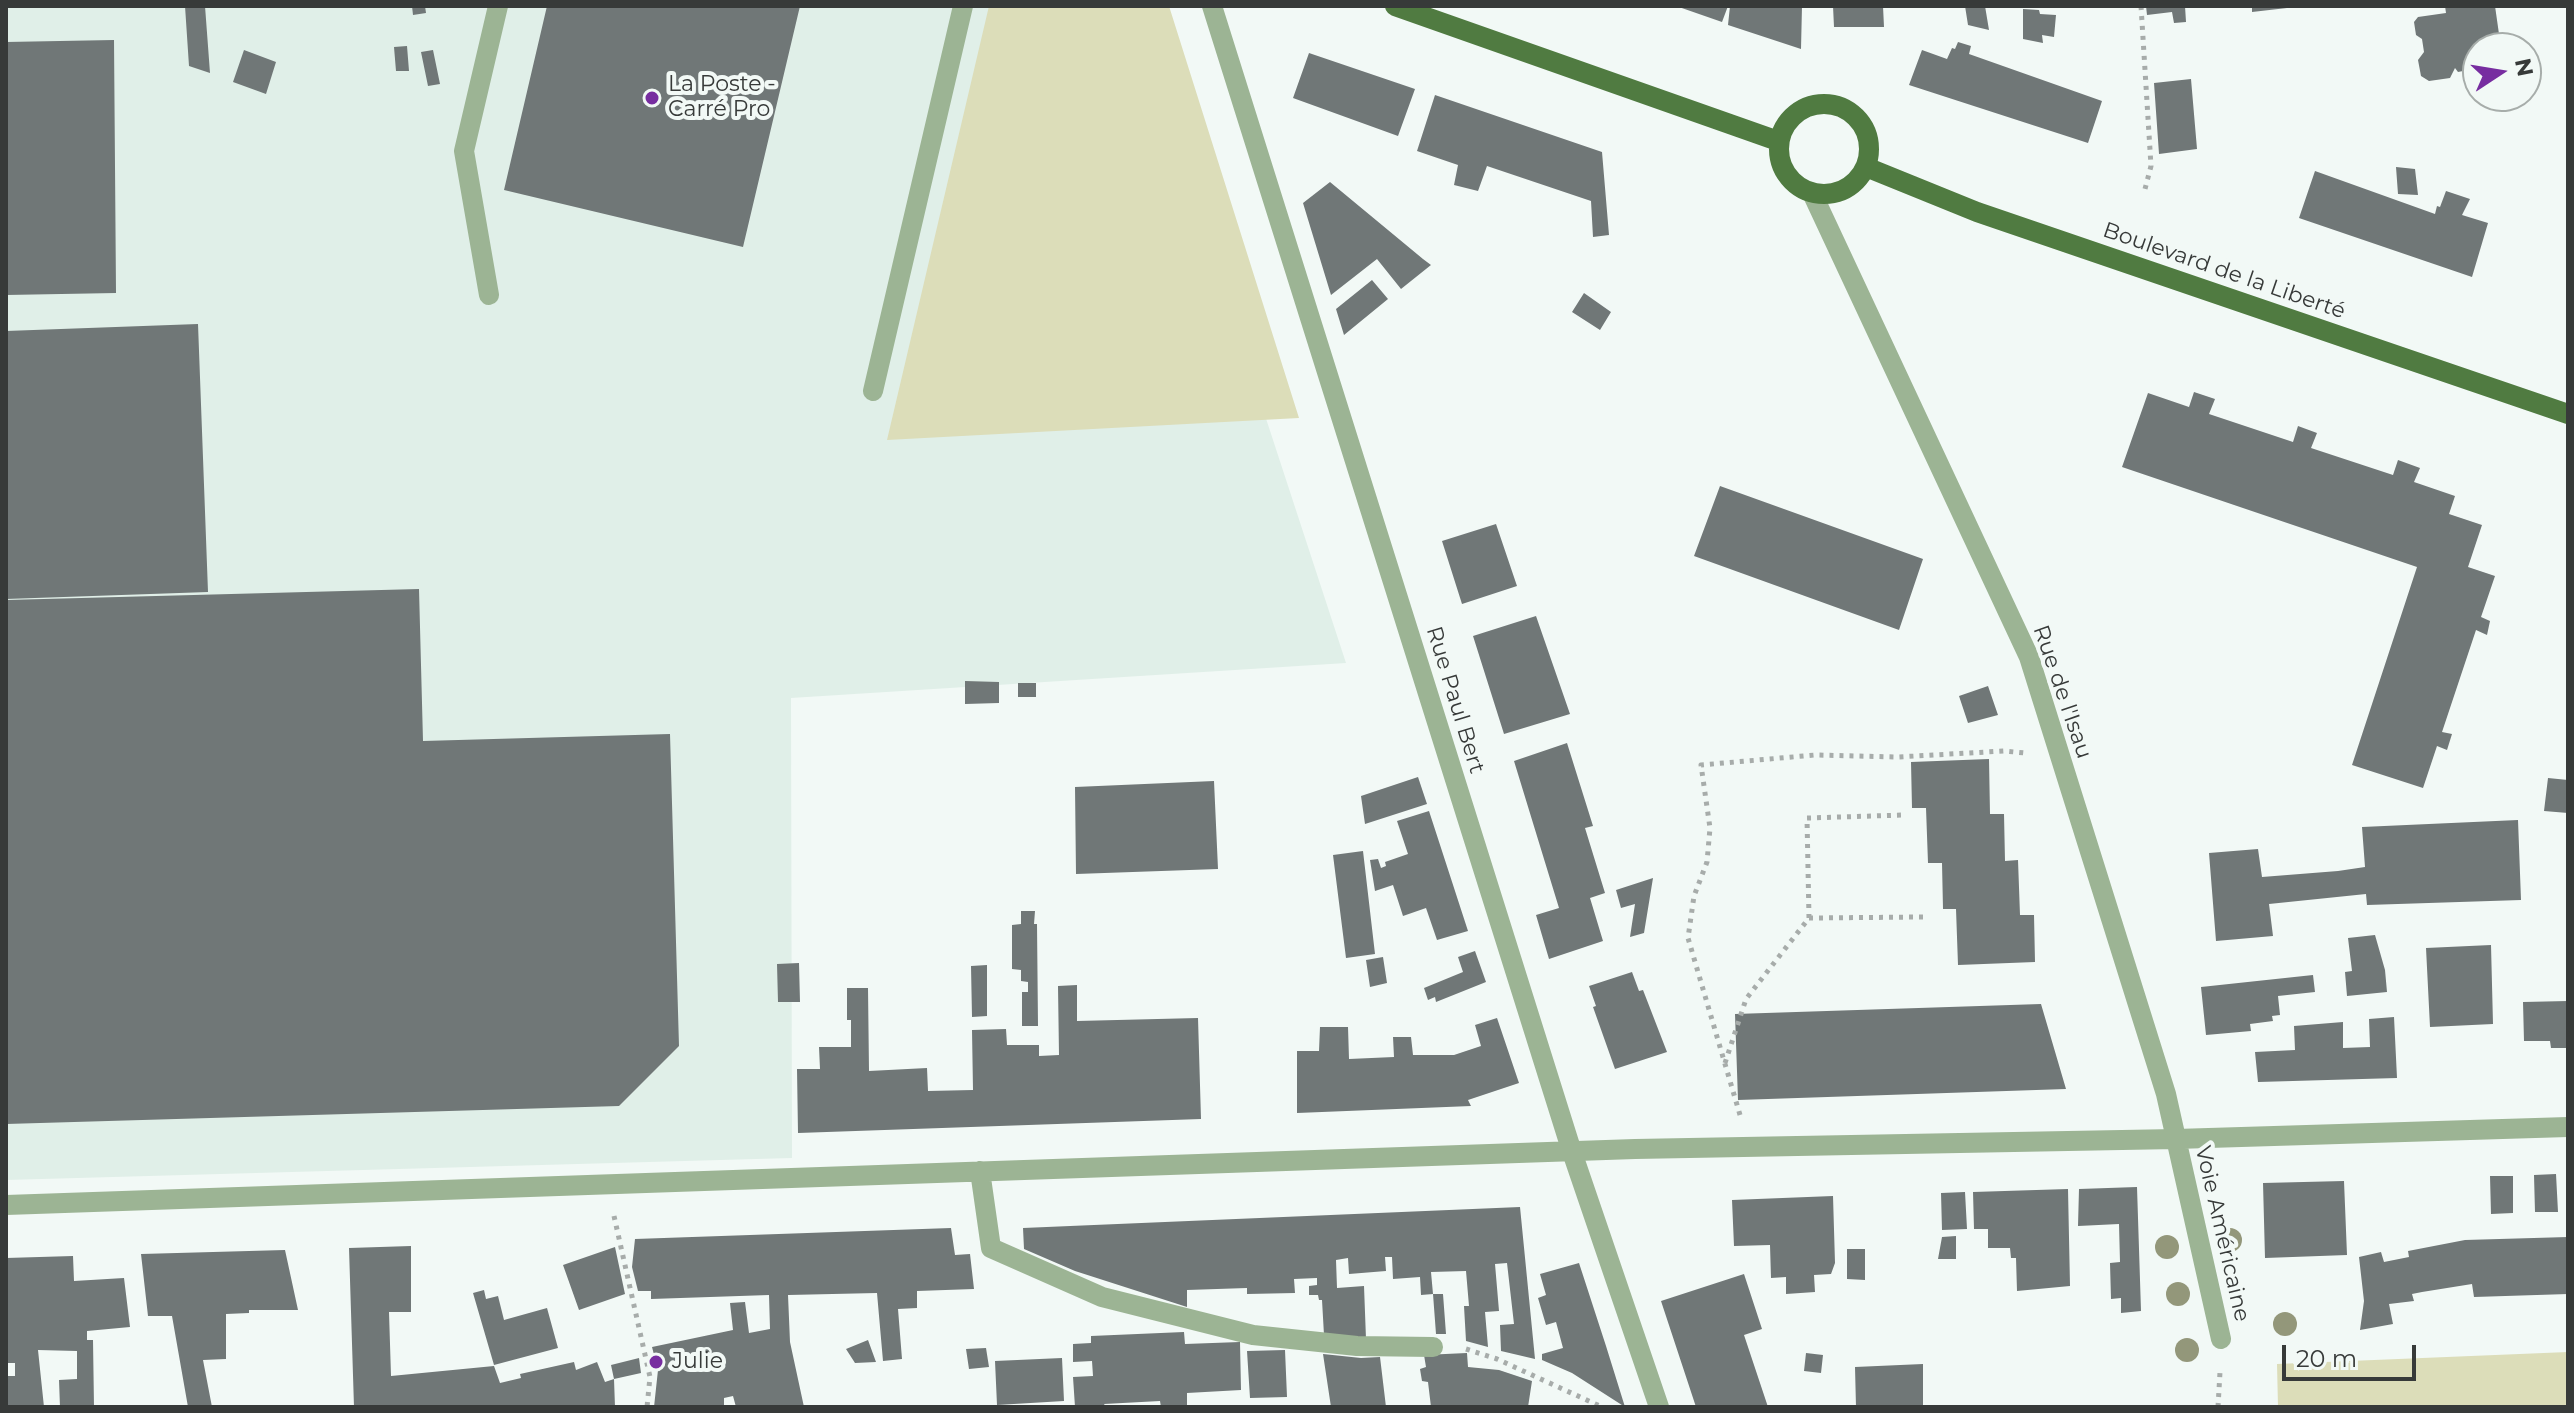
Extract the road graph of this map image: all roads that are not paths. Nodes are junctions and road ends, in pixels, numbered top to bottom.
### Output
1 (498, 6) edge
2 (963, 6) edge
3 (1212, 6) edge
4 (1395, 6) edge
5 (1778, 141) junction
6 (1866, 167) junction
7 (1812, 193) junction
8 (489, 295) dead end
9 (873, 391) dead end
10 (2568, 414) edge
11 (2568, 1127) edge
12 (2176, 1139) junction
13 (1572, 1152) junction
14 (980, 1171) junction
15 (6, 1205) edge
16 (2221, 1339) dead end
17 (1433, 1347) road end
18 (1659, 1407) edge

1 - 8 street
2 - 9 street
3 - 13 street, Rue Paul Bert
4 - 5 main road
5 - 6 main road
5 - 7 main road
6 - 7 main road
6 - 10 main road, Boulevard de la Liberté
7 - 12 street, Rue de l'Isau
11 - 12 street
12 - 13 street
12 - 16 street, Voie Américaine
13 - 14 street
13 - 18 street, Rue Paul Bert
14 - 15 street
14 - 17 street

